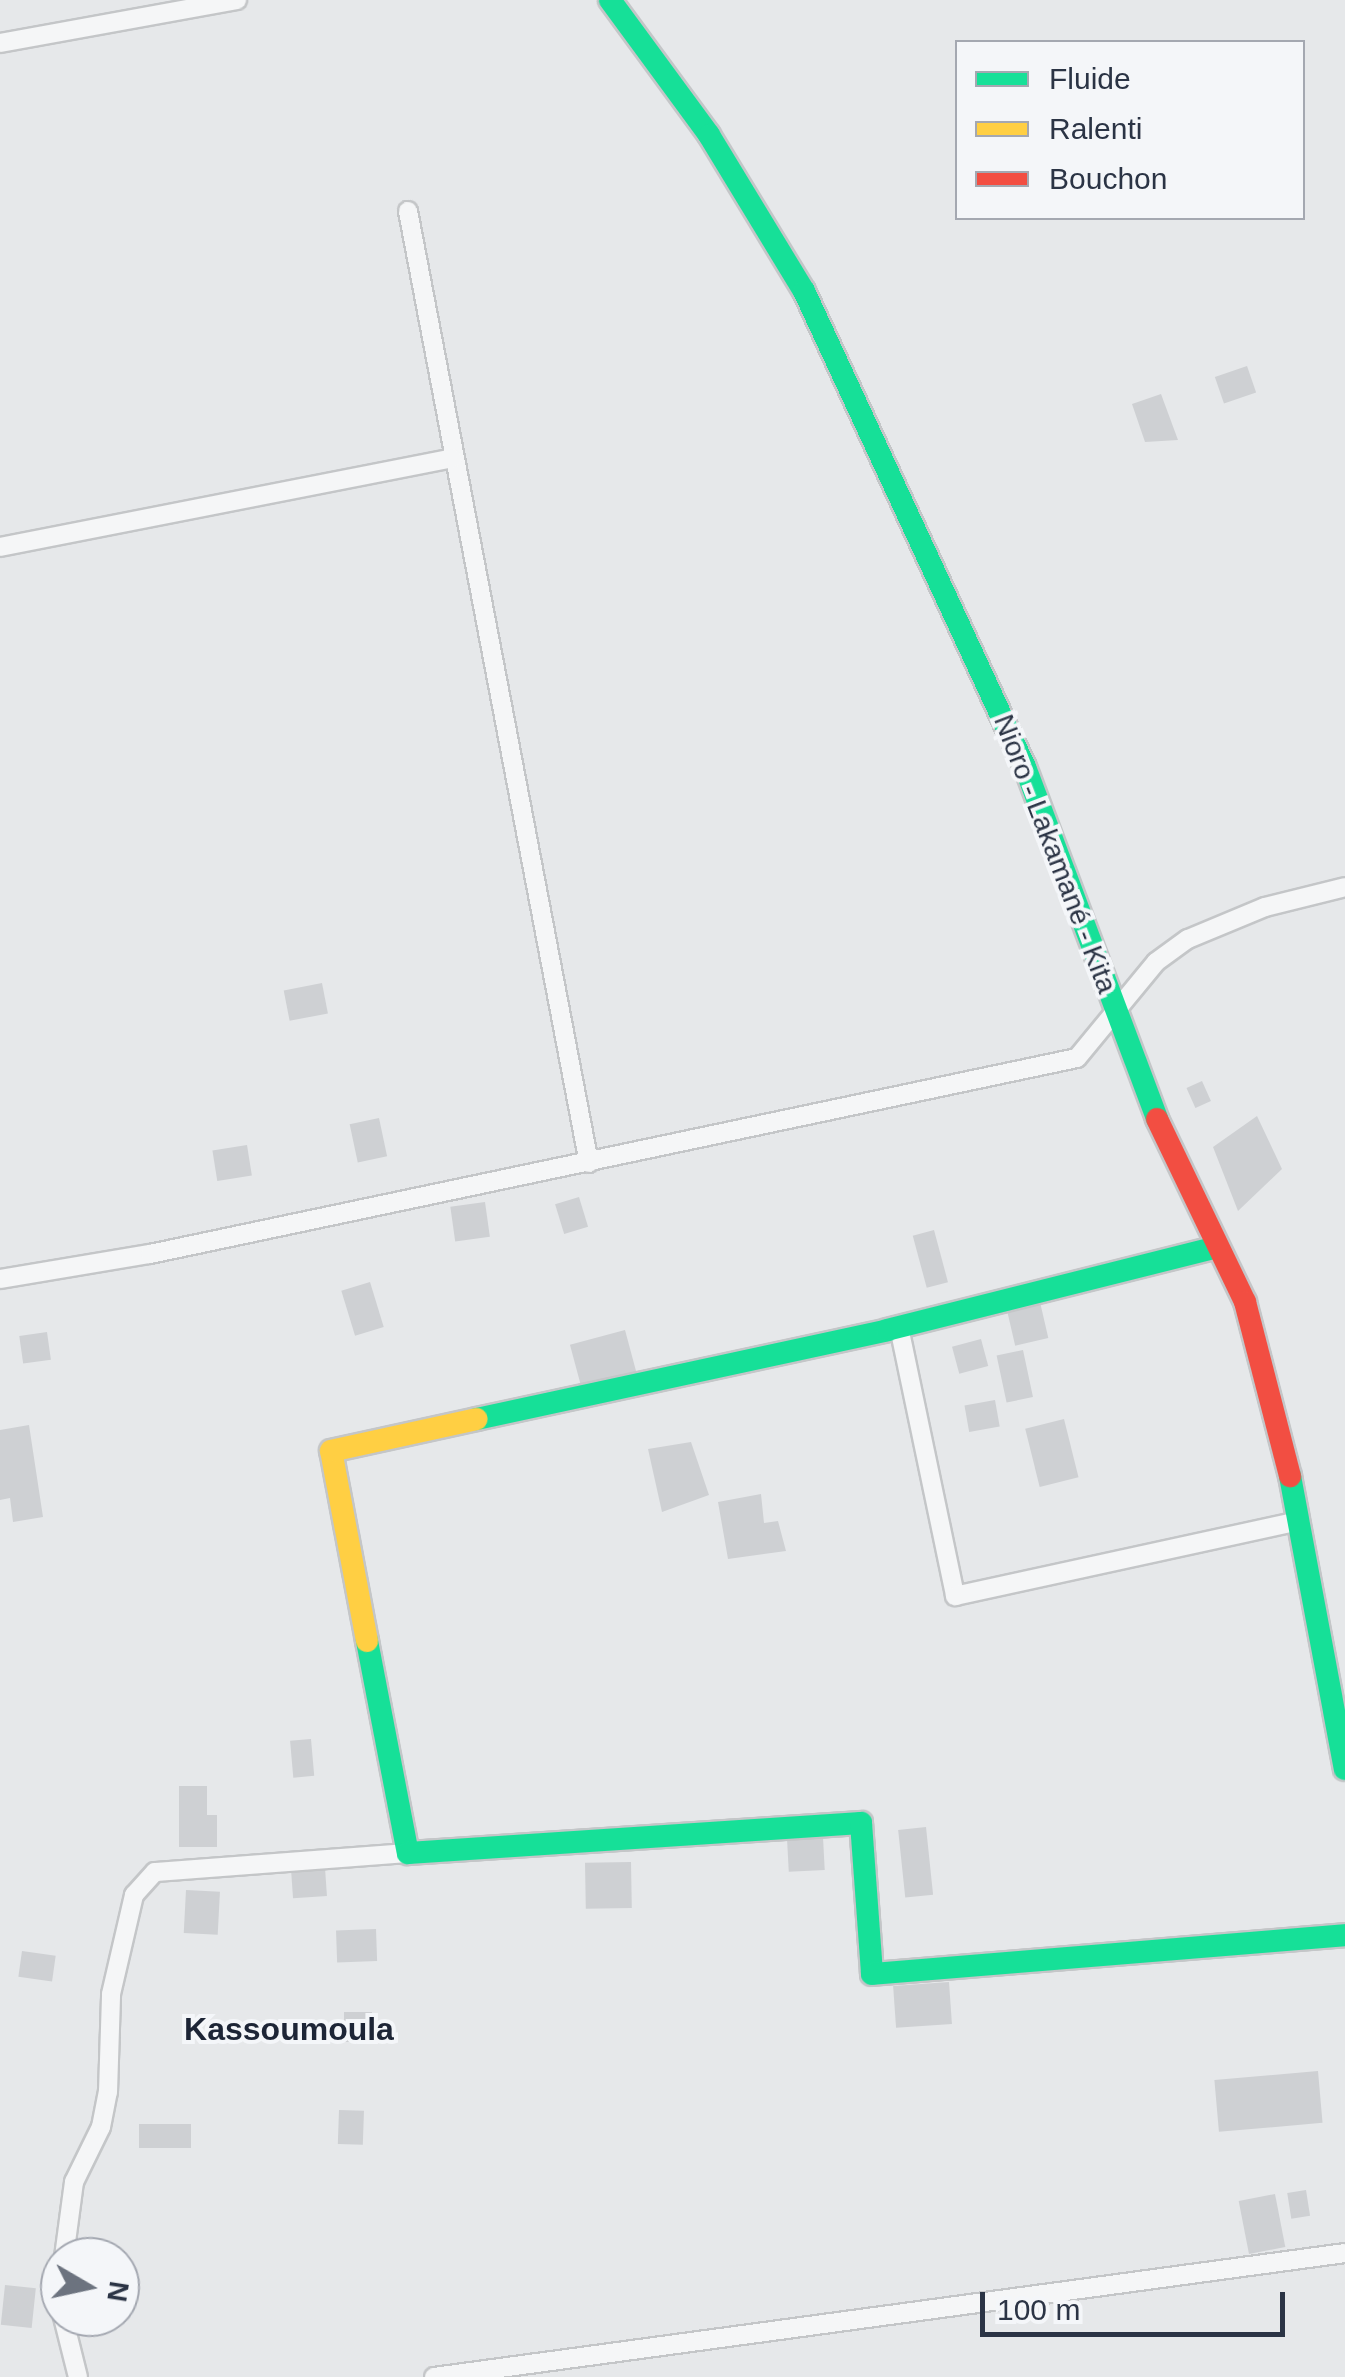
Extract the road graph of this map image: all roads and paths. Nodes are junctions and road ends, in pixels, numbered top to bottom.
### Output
1 (236, 0) edge
2 (610, 0) edge
3 (0, 43) edge
4 (408, 211) dead end
5 (452, 458) junction
6 (0, 547) edge
7 (1345, 887) edge
8 (1115, 1007) junction
9 (589, 1163) junction
10 (1218, 1248) junction
11 (0, 1279) edge
12 (899, 1327) junction
13 (1300, 1521) junction
14 (1338, 1680) edge
15 (1345, 1769) edge
16 (408, 1853) junction
17 (1345, 1935) edge
18 (67, 2237) edge
19 (1345, 2254) edge
20 (67, 2337) edge
21 (78, 2377) edge
22 (434, 2377) edge

1 - 3 street
2 - 8 street, Nioro - Lakamané - Kita
4 - 5 street
5 - 6 street
5 - 9 street
7 - 8 street
8 - 9 street
8 - 10 street, Nioro - Lakamané - Kita
9 - 11 street
10 - 12 street
10 - 13 street, Nioro - Lakamané - Kita
12 - 13 street
12 - 16 street
13 - 14 street, Nioro - Lakamané - Kita
14 - 15 street, Nioro - Lakamané - Kita
16 - 17 street
16 - 18 street
19 - 22 street
20 - 21 street

